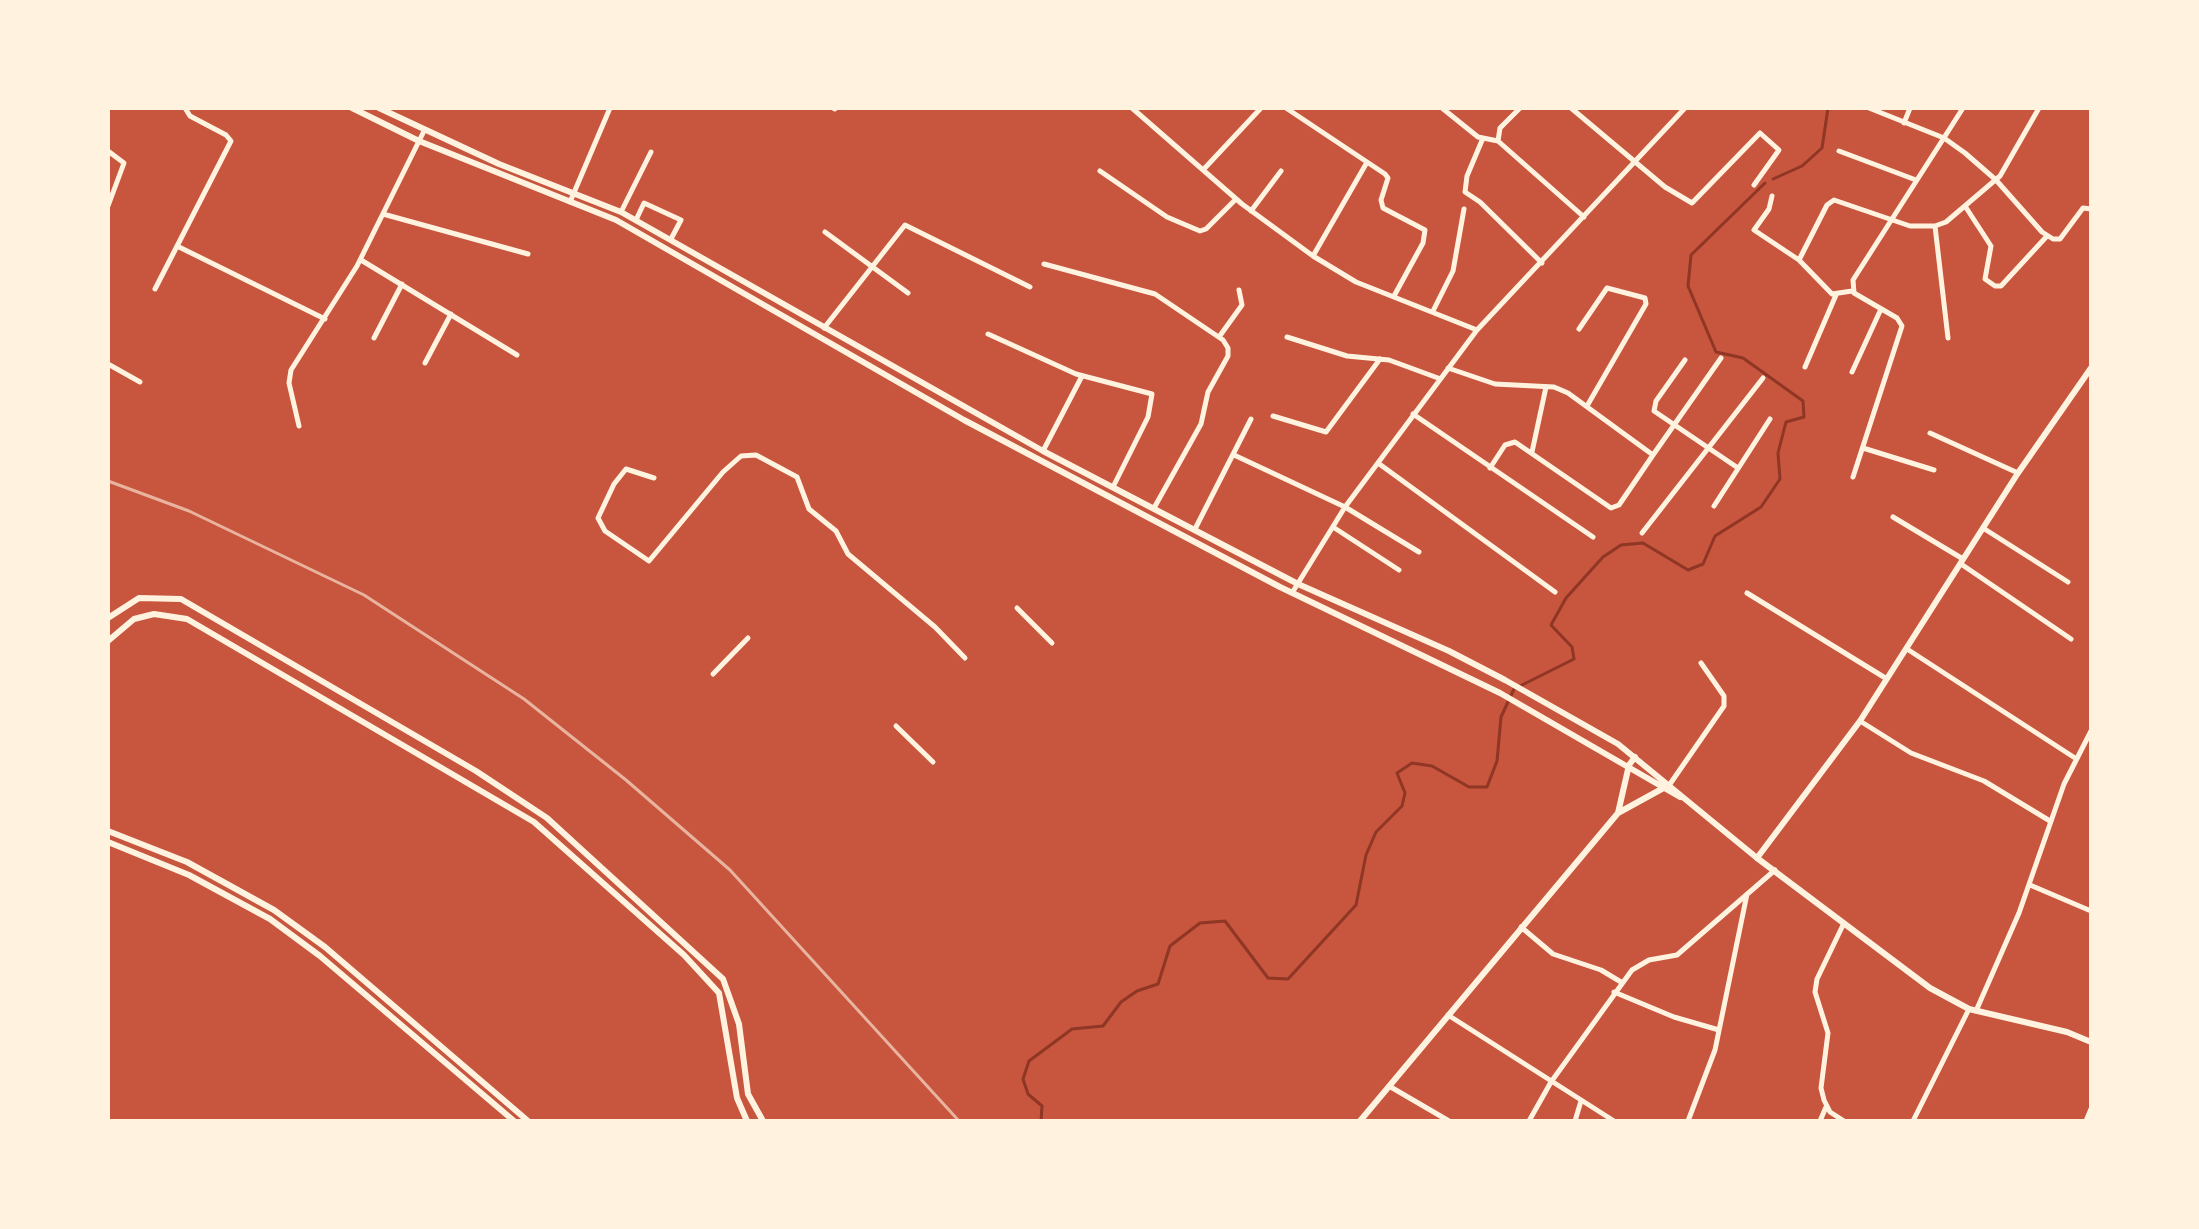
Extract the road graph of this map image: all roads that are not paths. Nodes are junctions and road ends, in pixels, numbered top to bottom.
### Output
1 (185, 108) edge
2 (352, 108) edge
3 (379, 108) edge
4 (610, 108) edge
5 (1132, 108) edge
6 (1261, 108) edge
7 (1286, 108) edge
8 (1442, 108) edge
9 (1520, 108) edge
10 (1571, 108) edge
11 (1685, 108) edge
12 (1869, 108) edge
13 (1910, 108) edge
14 (1963, 108) edge
15 (2039, 108) edge
16 (1904, 123) junction
17 (424, 131) junction
18 (1483, 138) junction
19 (1944, 138) junction
20 (419, 141) junction
21 (1498, 141) junction
22 (108, 151) edge
23 (1839, 151) dead end
24 (651, 152) dead end
25 (1636, 163) junction
26 (1366, 164) junction
27 (1203, 170) junction
28 (1100, 171) dead end
29 (1281, 171) dead end
30 (1916, 180) junction
31 (1996, 180) junction
32 (1754, 185) dead end
33 (574, 192) junction
34 (1772, 196) dead end
35 (1236, 199) junction
36 (570, 202) junction
37 (108, 206) edge
38 (1965, 206) junction
39 (1464, 209) dead end
40 (2091, 209) edge
41 (1251, 211) junction
42 (621, 212) junction
43 (383, 214) junction
44 (1584, 217) junction
45 (1889, 219) junction
46 (636, 220) junction
47 (1935, 226) junction
48 (825, 232) dead end
49 (2047, 236) junction
50 (671, 239) junction
51 (179, 247) junction
52 (528, 254) dead end
53 (1313, 256) junction
54 (361, 260) junction
55 (1799, 260) junction
56 (1542, 263) junction
57 (1044, 264) dead end
58 (873, 266) junction
59 (402, 284) junction
60 (1030, 287) dead end
61 (155, 289) dead end
62 (1239, 290) dead end
63 (1852, 291) junction
64 (908, 293) dead end
65 (1836, 295) junction
66 (1394, 296) junction
67 (1881, 309) junction
68 (1433, 311) junction
69 (451, 314) junction
70 (325, 319) junction
71 (823, 329) junction
72 (1579, 329) dead end
73 (1477, 330) junction
74 (988, 334) dead end
75 (1219, 337) junction
76 (1287, 337) dead end
77 (374, 338) dead end
78 (1948, 338) dead end
79 (517, 355) dead end
80 (1380, 358) junction
81 (1721, 358) dead end
82 (1685, 360) dead end
83 (425, 363) dead end
84 (108, 364) edge
85 (1805, 367) dead end
86 (1448, 368) junction
87 (1852, 372) dead end
88 (2090, 372) edge
89 (1082, 376) junction
90 (1438, 378) junction
91 (1763, 378) dead end
92 (140, 382) dead end
93 (1546, 387) junction
94 (1587, 406) junction
95 (1413, 414) junction
96 (1273, 416) dead end
97 (1251, 419) dead end
98 (1770, 419) dead end
99 (299, 426) dead end
100 (1673, 426) junction
101 (1930, 433) dead end
102 (1863, 448) junction
103 (1709, 450) junction
104 (1043, 451) junction
105 (1532, 452) junction
106 (1234, 455) junction
107 (1653, 455) junction
108 (1378, 463) junction
109 (1490, 468) junction
110 (1738, 468) junction
111 (1934, 470) dead end
112 (2018, 473) junction
113 (1853, 477) dead end
114 (654, 478) dead end
115 (1113, 487) junction
116 (1714, 506) dead end
117 (1345, 507) junction
118 (1154, 508) junction
119 (1893, 517) dead end
120 (1333, 527) junction
121 (1983, 528) junction
122 (1195, 529) junction
123 (1642, 533) dead end
124 (1593, 537) dead end
125 (1419, 552) dead end
126 (1962, 561) junction
127 (1399, 570) dead end
128 (2068, 582) dead end
129 (1298, 584) junction
130 (1555, 592) dead end
131 (1292, 593) junction
132 (1747, 593) dead end
133 (1017, 608) dead end
134 (108, 618) edge
135 (748, 638) dead end
136 (2071, 639) dead end
137 (108, 641) edge
138 (1052, 643) dead end
139 (1907, 649) junction
140 (965, 658) dead end
141 (1701, 663) dead end
142 (713, 674) dead end
143 (1887, 679) junction
144 (1860, 721) junction
145 (896, 726) dead end
146 (2091, 731) edge
147 (2088, 742) edge
148 (1635, 757) junction
149 (2075, 758) junction
150 (933, 762) dead end
151 (1629, 765) junction
152 (1670, 784) junction
153 (1664, 791) junction
154 (1680, 797) junction
155 (1618, 813) junction
156 (2050, 821) junction
157 (108, 831) edge
158 (108, 842) edge
159 (1757, 858) junction
160 (1775, 870) junction
161 (2030, 885) junction
162 (1747, 894) junction
163 (2091, 911) edge
164 (1844, 923) junction
165 (1521, 927) junction
166 (1621, 982) junction
167 (1614, 992) junction
168 (1972, 1010) junction
169 (1447, 1014) junction
170 (1719, 1030) junction
171 (2090, 1041) edge
172 (1551, 1082) junction
173 (1389, 1086) junction
174 (1581, 1101) junction
175 (1826, 1107) junction
176 (2091, 1109) edge
177 (514, 1121) edge
178 (528, 1121) edge
179 (747, 1121) edge
180 (763, 1121) edge
181 (1360, 1121) edge
182 (1449, 1121) edge
183 (1529, 1121) edge
184 (1575, 1121) edge
185 (1614, 1121) edge
186 (1688, 1121) edge
187 (1820, 1121) edge
188 (1844, 1121) edge
189 (1913, 1121) edge
190 (2086, 1121) edge

1 - 51 street
2 - 20 street
3 - 17 street
4 - 33 street
5 - 27 street
6 - 27 street
7 - 26 street
8 - 18 street
9 - 21 street
10 - 25 street
11 - 25 street
12 - 16 street
13 - 16 street
14 - 19 street
15 - 31 street
16 - 19 street
17 - 20 street
17 - 33 street
18 - 21 street
18 - 56 street
19 - 30 street
19 - 31 street
20 - 36 street
20 - 43 street
21 - 44 street
22 - 37 street
23 - 30 street
24 - 42 street
25 - 32 street
25 - 44 street
26 - 53 street
26 - 66 street
27 - 35 street
28 - 35 street
29 - 41 street
30 - 45 street
31 - 38 street
31 - 49 street
33 - 36 street
33 - 42 street
34 - 55 street
35 - 41 street
36 - 131 street
38 - 47 street
38 - 49 street
39 - 68 street
40 - 49 street
41 - 53 street
42 - 46 street
43 - 52 street
43 - 54 street
44 - 56 street
45 - 47 street
45 - 55 street
45 - 63 street
46 - 50 street
46 - 50 street
47 - 78 street
48 - 58 street
50 - 71 street
51 - 61 street
51 - 70 street
53 - 66 street
54 - 59 street
54 - 70 street
55 - 65 street
56 - 73 street
57 - 75 street
58 - 60 street
58 - 64 street
58 - 71 street
59 - 69 street
59 - 77 street
62 - 75 street
63 - 65 street
63 - 67 street
65 - 85 street
66 - 68 street
67 - 87 street
67 - 102 street
68 - 73 street
69 - 79 street
69 - 83 street
70 - 99 street
71 - 104 street
72 - 94 street
73 - 86 street
74 - 89 street
75 - 118 street
76 - 80 street
80 - 90 street
80 - 96 street
81 - 100 street
82 - 100 street
84 - 92 street
86 - 90 street
86 - 93 street
88 - 112 street
89 - 104 street
89 - 115 street
90 - 95 street
91 - 103 street
93 - 94 street
93 - 105 street
94 - 107 street
95 - 108 street
95 - 109 street
97 - 106 street
98 - 110 street
100 - 103 street
100 - 107 street
101 - 112 street
102 - 111 street
102 - 113 street
103 - 110 street
103 - 123 street
104 - 115 street
105 - 107 street
105 - 109 street
106 - 117 street
106 - 122 street
108 - 117 street
108 - 130 street
109 - 124 street
110 - 116 street
112 - 121 street
114 - 140 street
115 - 118 street
117 - 120 street
117 - 125 street
118 - 122 street
119 - 126 street
120 - 127 street
120 - 129 street
121 - 126 street
121 - 128 street
122 - 129 street
126 - 136 street
126 - 139 street
129 - 131 street
129 - 148 street
131 - 151 street
132 - 143 street
133 - 138 street
134 - 180 street
135 - 142 street
137 - 179 street
139 - 143 street
139 - 149 street
141 - 152 street
143 - 144 street
144 - 156 street
144 - 159 street
145 - 150 street
146 - 147 street
147 - 149 street
148 - 151 street
148 - 152 street
149 - 156 street
151 - 153 street
151 - 155 street
152 - 153 street
152 - 154 street
153 - 154 street
153 - 155 street
154 - 159 street
155 - 165 street
156 - 161 street
157 - 178 street
158 - 177 street
159 - 160 street
160 - 162 street
160 - 164 street
161 - 163 street
161 - 168 street
162 - 166 street
162 - 170 street
164 - 168 street
164 - 175 street
165 - 166 street
165 - 169 street
166 - 167 street
167 - 170 street
167 - 172 street
168 - 171 street
168 - 189 street
169 - 172 street
169 - 173 street
170 - 186 street
172 - 174 street
172 - 183 street
173 - 181 street
173 - 182 street
174 - 184 street
174 - 185 street
175 - 187 street
175 - 188 street
176 - 190 street

